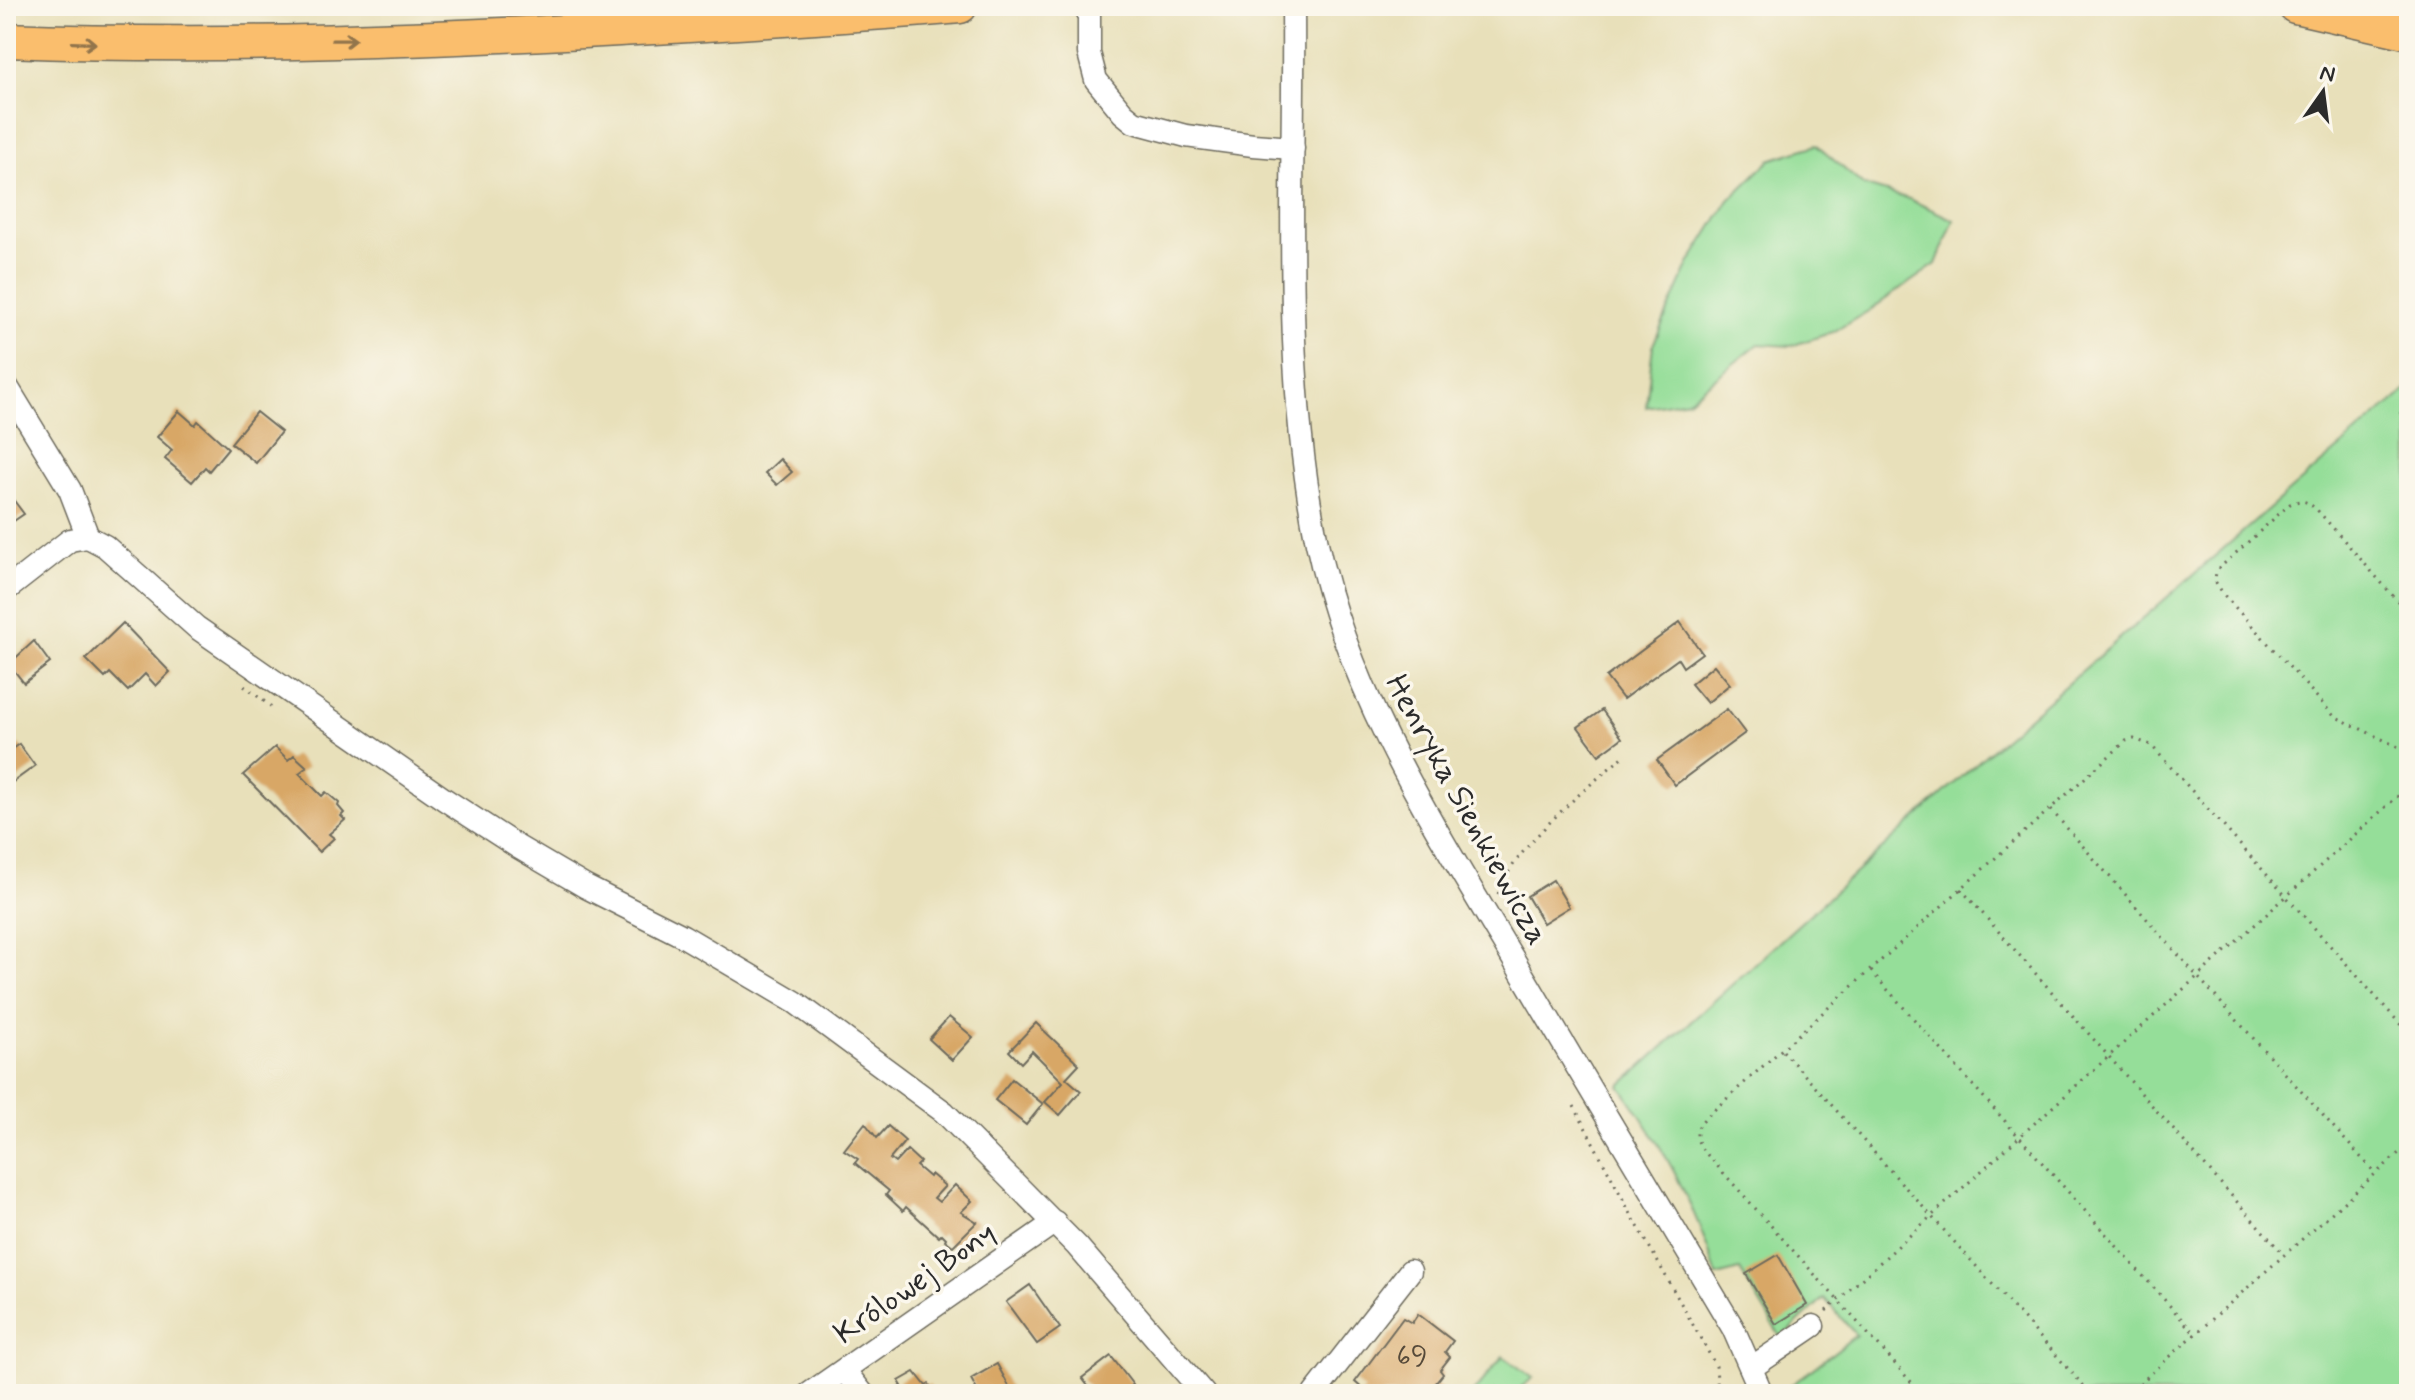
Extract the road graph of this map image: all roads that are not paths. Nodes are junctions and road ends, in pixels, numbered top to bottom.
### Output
1 (960, 6) edge
2 (1089, 6) edge
3 (2295, 6) edge
4 (1293, 15) edge
5 (2409, 32) edge
6 (6, 40) edge
7 (1293, 148) junction
8 (6, 385) edge
9 (88, 537) junction
10 (6, 590) edge
11 (1055, 1222) junction
12 (1410, 1271) dead end
13 (1813, 1326) road end
14 (1751, 1368) junction
15 (844, 1370) junction
16 (809, 1394) edge
17 (863, 1394) edge
18 (1204, 1394) edge
19 (1314, 1394) edge
20 (1762, 1394) edge

6 -> 1 highway
2 - 7 street
3 - 5 highway
4 - 7 street, Henryka Sienkiewicza
7 - 14 street, Henryka Sienkiewicza
8 - 9 street
9 - 10 street
9 - 11 street
11 - 15 street, Królowej Bony
11 - 18 street
12 - 19 street
13 - 14 street
14 - 20 street, Henryka Sienkiewicza
15 - 16 street, Królowej Bony
15 - 17 street

